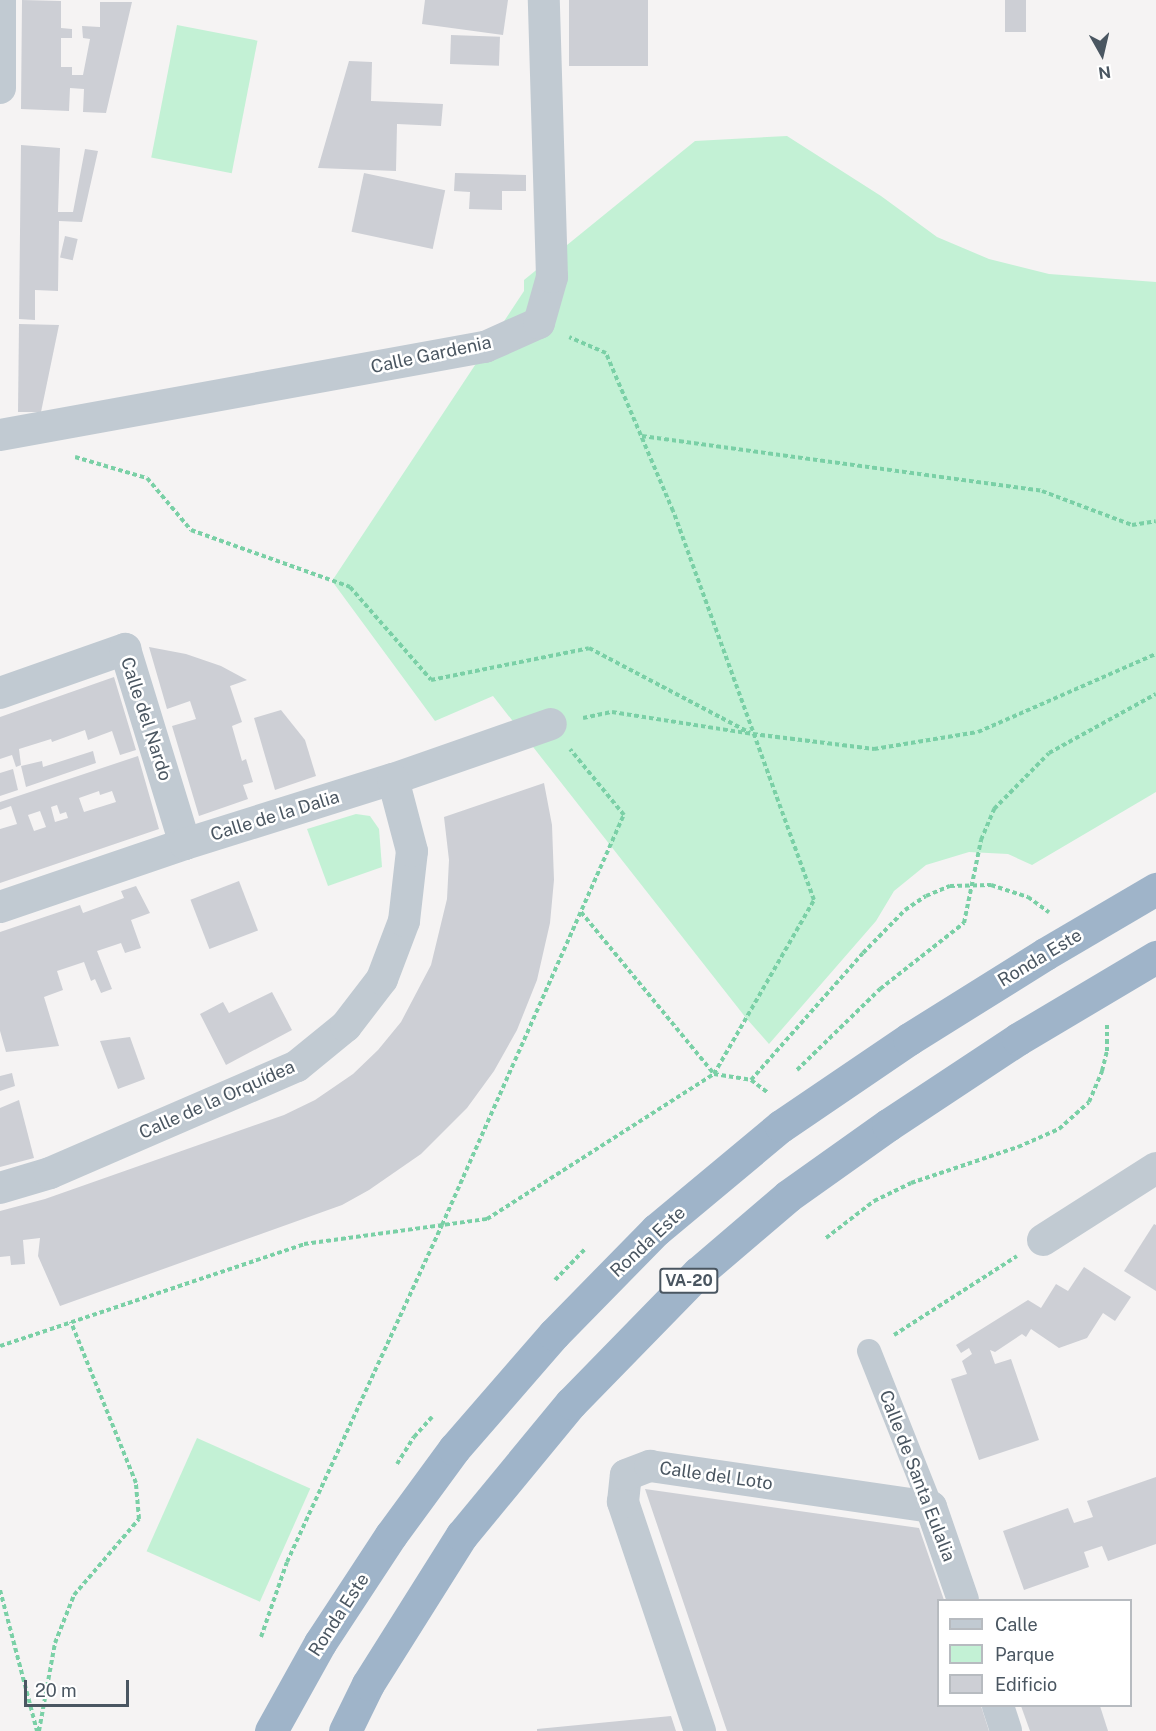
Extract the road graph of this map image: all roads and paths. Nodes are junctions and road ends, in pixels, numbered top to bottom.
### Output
1 (0, 0) edge
2 (544, 0) edge
3 (0, 88) edge
4 (539, 323) junction
5 (0, 435) edge
6 (641, 436) junction
7 (68, 455) dead end
8 (1156, 521) edge
9 (1156, 654) edge
10 (0, 693) edge
11 (551, 724) junction
12 (753, 734) junction
13 (393, 779) junction
14 (185, 843) junction
15 (1156, 889) edge
16 (0, 907) edge
17 (581, 912) junction
18 (1156, 957) edge
19 (714, 1074) junction
20 (772, 1095) dead end
21 (1156, 1168) edge
22 (0, 1188) edge
23 (442, 1225) junction
24 (1042, 1240) joint
25 (71, 1323) junction
26 (0, 1346) edge
27 (869, 1351) joint
28 (932, 1507) junction
29 (0, 1590) edge
30 (963, 1599) edge
31 (261, 1637) dead end
32 (998, 1707) edge
33 (38, 1731) edge
34 (271, 1731) edge
35 (345, 1731) edge
36 (700, 1731) edge
37 (1006, 1731) edge

1 - 3 street
2 - 4 street
4 - 5 street, Calle Gardenia
4 - 6 path
6 - 8 path
6 - 12 path
7 - 12 path
9 - 12 path
10 - 14 street, Calle del Nardo
11 - 12 path
11 - 13 street, Calle de la Dalia
11 - 17 path
12 - 19 path
13 - 14 street, Calle de la Dalia
13 - 22 street, Calle de la Orquídea
14 - 16 street, Calle de la Dalia
15 - 34 highway, Ronda Este
17 - 19 path
17 - 23 path
18 - 35 highway, VA-20
19 - 20 path
19 - 23 path
21 - 24 street
23 - 25 path
23 - 31 path
24 - 27 path
25 - 26 path
25 - 33 path
27 - 28 street, Calle de Santa Eulalia
28 - 30 street, Calle de Santa Eulalia
28 - 36 street, Calle del Loto
29 - 33 path
32 - 37 street

